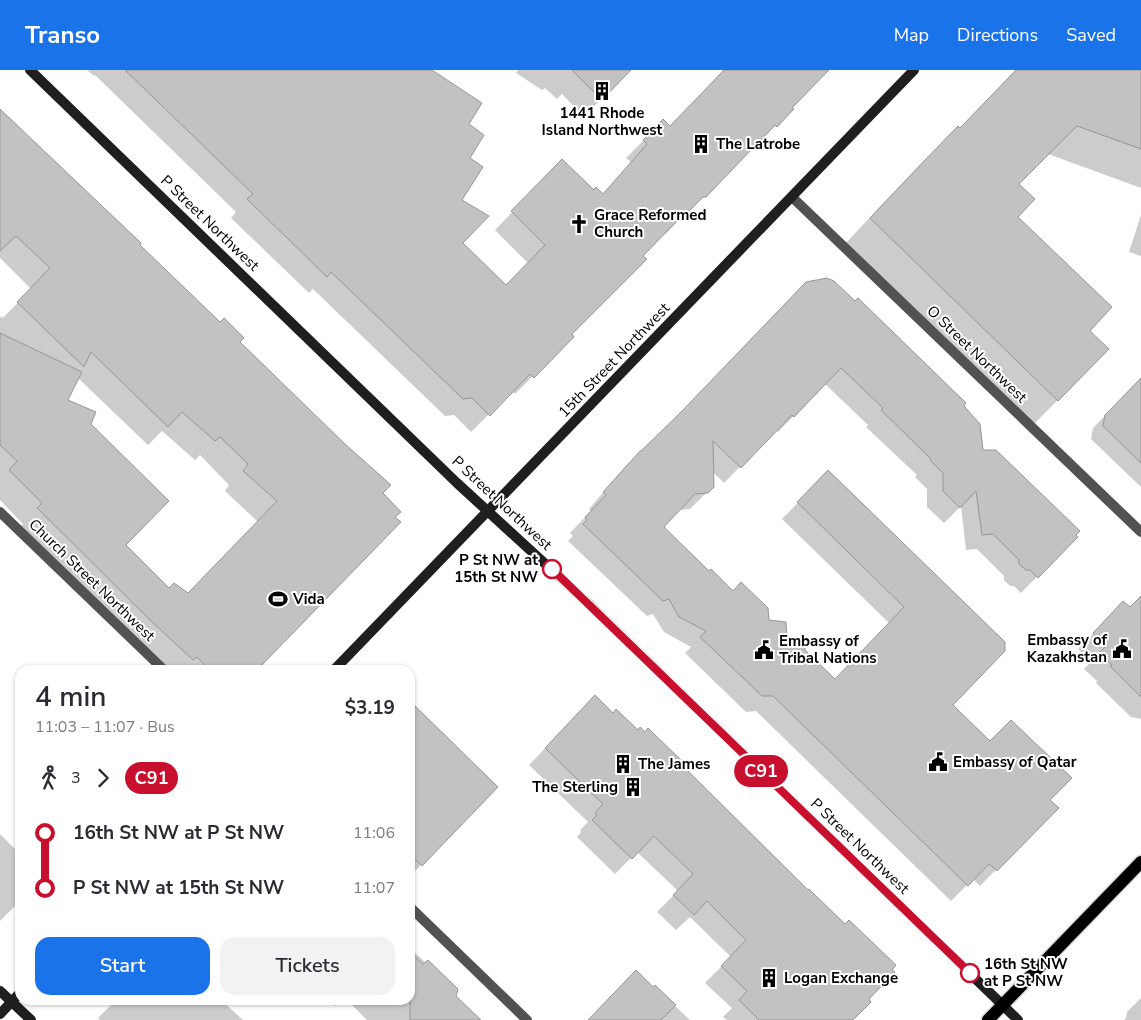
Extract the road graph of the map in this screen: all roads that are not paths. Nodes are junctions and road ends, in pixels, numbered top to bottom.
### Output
1 (30, 70) edge
2 (914, 70) edge
3 (792, 197) junction
4 (488, 511) junction
5 (0, 512) edge
6 (1141, 532) edge
7 (159, 665) edge
8 (339, 665) edge
9 (1141, 862) edge
10 (415, 912) edge
11 (0, 991) edge
12 (15, 999) edge
13 (12, 1002) junction
14 (15, 1005) edge
15 (15, 1005) edge
16 (1003, 1005) junction
17 (0, 1014) edge
18 (31, 1020) edge
19 (527, 1020) edge
20 (988, 1020) edge
21 (1018, 1020) edge

1 - 4 main road, P Street Northwest
2 - 3 main road, 15th Street Northwest
3 - 4 main road, 15th Street Northwest
3 - 6 street, O Street Northwest
4 - 8 main road, 15th Street Northwest
4 - 16 main road, P Street Northwest
5 - 7 street, Church Street Northwest
9 - 16 main road
10 - 19 street
11 - 13 main road
12 - 13 main road
13 - 15 main road
13 - 17 main road
14 - 18 main road
16 - 20 main road
16 - 21 main road, P Street Northwest

